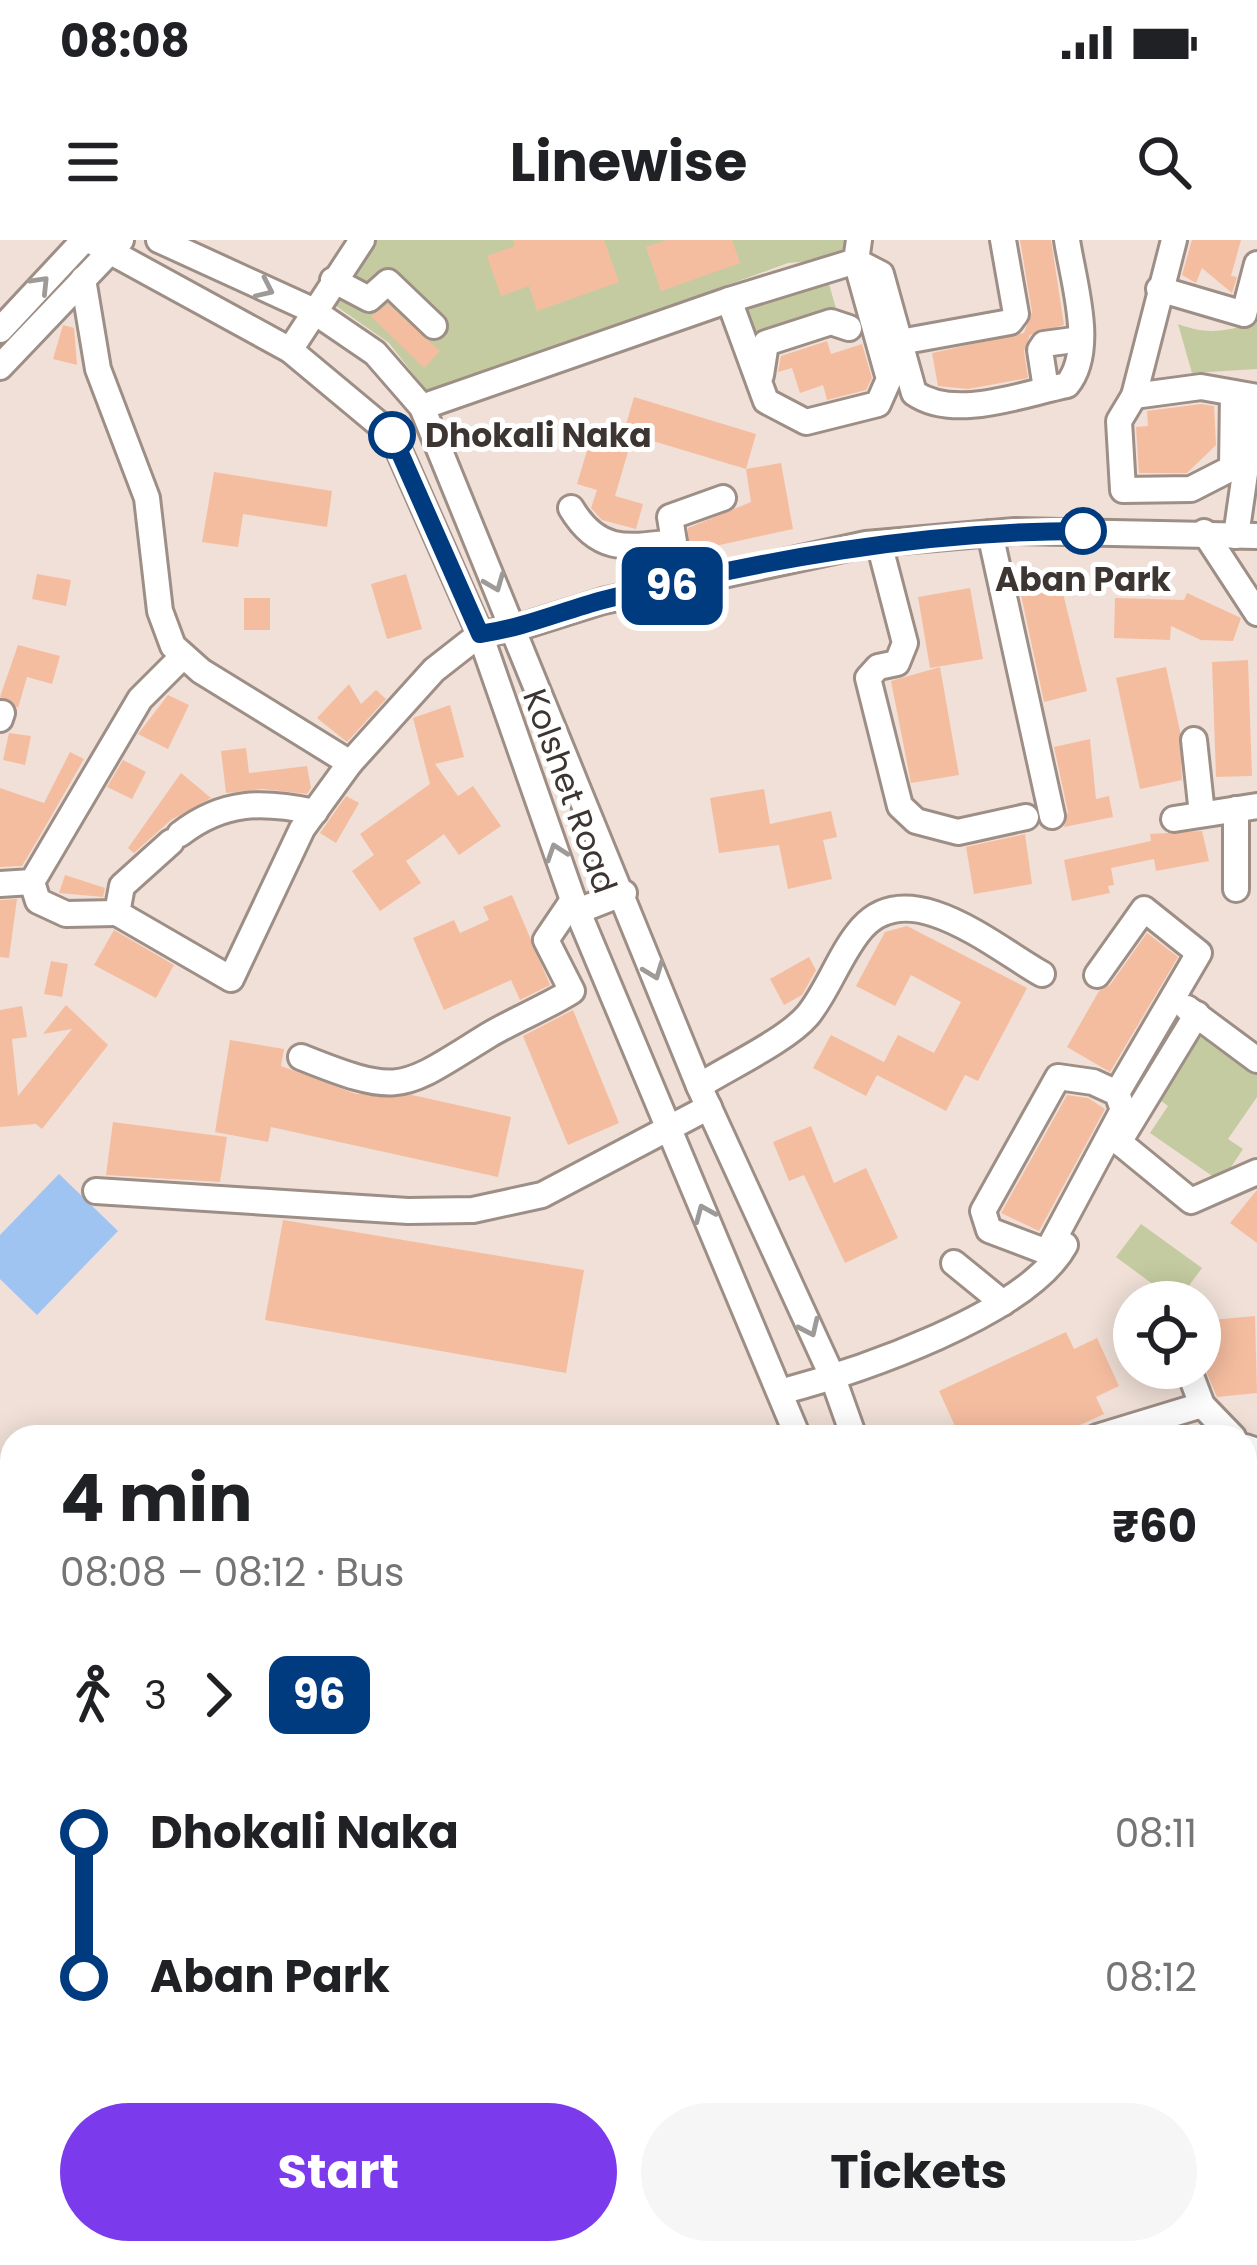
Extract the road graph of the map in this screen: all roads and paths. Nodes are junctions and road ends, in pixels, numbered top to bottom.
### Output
1 (159, 240) edge
2 (362, 240) edge
3 (1004, 240) edge
4 (1067, 240) edge
5 (1174, 240) edge
6 (101, 244) edge
7 (858, 251) edge
8 (1257, 264) edge
9 (82, 279) junction
10 (333, 280) junction
11 (1159, 289) junction
12 (729, 300) junction
13 (311, 310) junction
14 (434, 326) dead end
15 (849, 328) dead end
16 (0, 330) edge
17 (1081, 339) junction
18 (900, 342) junction
19 (290, 350) junction
20 (0, 367) edge
21 (755, 378) junction
22 (1046, 389) junction
23 (1249, 395) edge
24 (1134, 396) junction
25 (422, 407) junction
26 (723, 499) dead end
27 (571, 508) dead end
28 (1204, 532) junction
29 (990, 533) junction
30 (1247, 536) edge
31 (674, 542) junction
32 (879, 543) junction
33 (690, 582) junction
34 (1257, 613) edge
35 (514, 629) junction
36 (480, 634) junction
37 (183, 656) junction
38 (1193, 740) dead end
39 (350, 763) junction
40 (1246, 808) edge
41 (315, 812) junction
42 (1202, 814) junction
43 (1052, 816) dead end
44 (1026, 817) dead end
45 (1174, 819) dead end
46 (32, 882) junction
47 (0, 884) edge
48 (1236, 889) dead end
49 (624, 893) junction
50 (575, 906) junction
51 (117, 913) junction
52 (1042, 974) dead end
53 (1097, 975) dead end
54 (1174, 1000) junction
55 (1197, 1014) junction
56 (302, 1057) dead end
57 (1257, 1060) edge
58 (1117, 1093) junction
59 (704, 1096) junction
60 (666, 1125) junction
61 (1119, 1142) junction
62 (1257, 1172) edge
63 (96, 1191) dead end
64 (954, 1263) dead end
65 (1003, 1303) junction
66 (833, 1378) junction
67 (1196, 1389) edge
68 (780, 1392) junction
69 (1202, 1405) junction
70 (793, 1425) edge
71 (850, 1425) edge
72 (1136, 1425) edge
73 (1221, 1425) edge

1 -> 13 street, Kolshet Road
2 - 10 street
3 - 18 street
4 - 17 street
5 - 11 street
6 - 9 street
16 -> 6 street
6 - 19 street, Kolshet Road
7 - 12 street
7 - 18 street
7 - 21 street
8 - 11 street
9 - 20 street
9 - 37 street
10 - 13 street
10 - 14 street
11 - 24 street
12 - 21 street
12 - 25 street
13 - 19 street
13 - 25 street, Kolshet Road
15 - 21 street
17 - 22 street
17 - 22 street
18 - 22 street
19 - 36 street, Kolshet Road
23 - 24 street
23 - 24 street
23 - 30 street
25 -> 35 street, Kolshet Road
26 - 31 street
27 - 31 street
28 - 29 street
28 - 30 street
28 - 34 street
29 - 32 street
29 - 43 street
31 - 33 street
32 - 33 street
32 - 44 street
33 - 35 street
35 - 36 street
35 - 49 street, Kolshet Road
36 - 39 street
50 -> 36 street, Kolshet Road
37 - 39 street
37 - 46 street
38 - 42 street
39 - 41 street
40 - 42 street
40 - 48 street
41 - 51 street
41 - 51 street
42 - 45 street
46 - 47 street
46 - 51 street
49 - 50 street
49 -> 59 street, Kolshet Road
50 - 56 street
50 - 60 street, Kolshet Road
52 - 59 street
53 - 54 street
54 - 55 street
54 - 58 street
55 - 57 street
55 - 61 street
58 - 58 street
59 - 60 street
59 -> 66 street, Kolshet Road
60 - 63 street
68 -> 60 street, Kolshet Road
61 - 62 street
61 - 65 street
64 - 65 street
65 - 66 street
66 - 68 street
66 - 71 street, Kolshet Road
67 - 69 street
68 - 70 street, Kolshet Road
69 - 72 street
69 - 73 street

